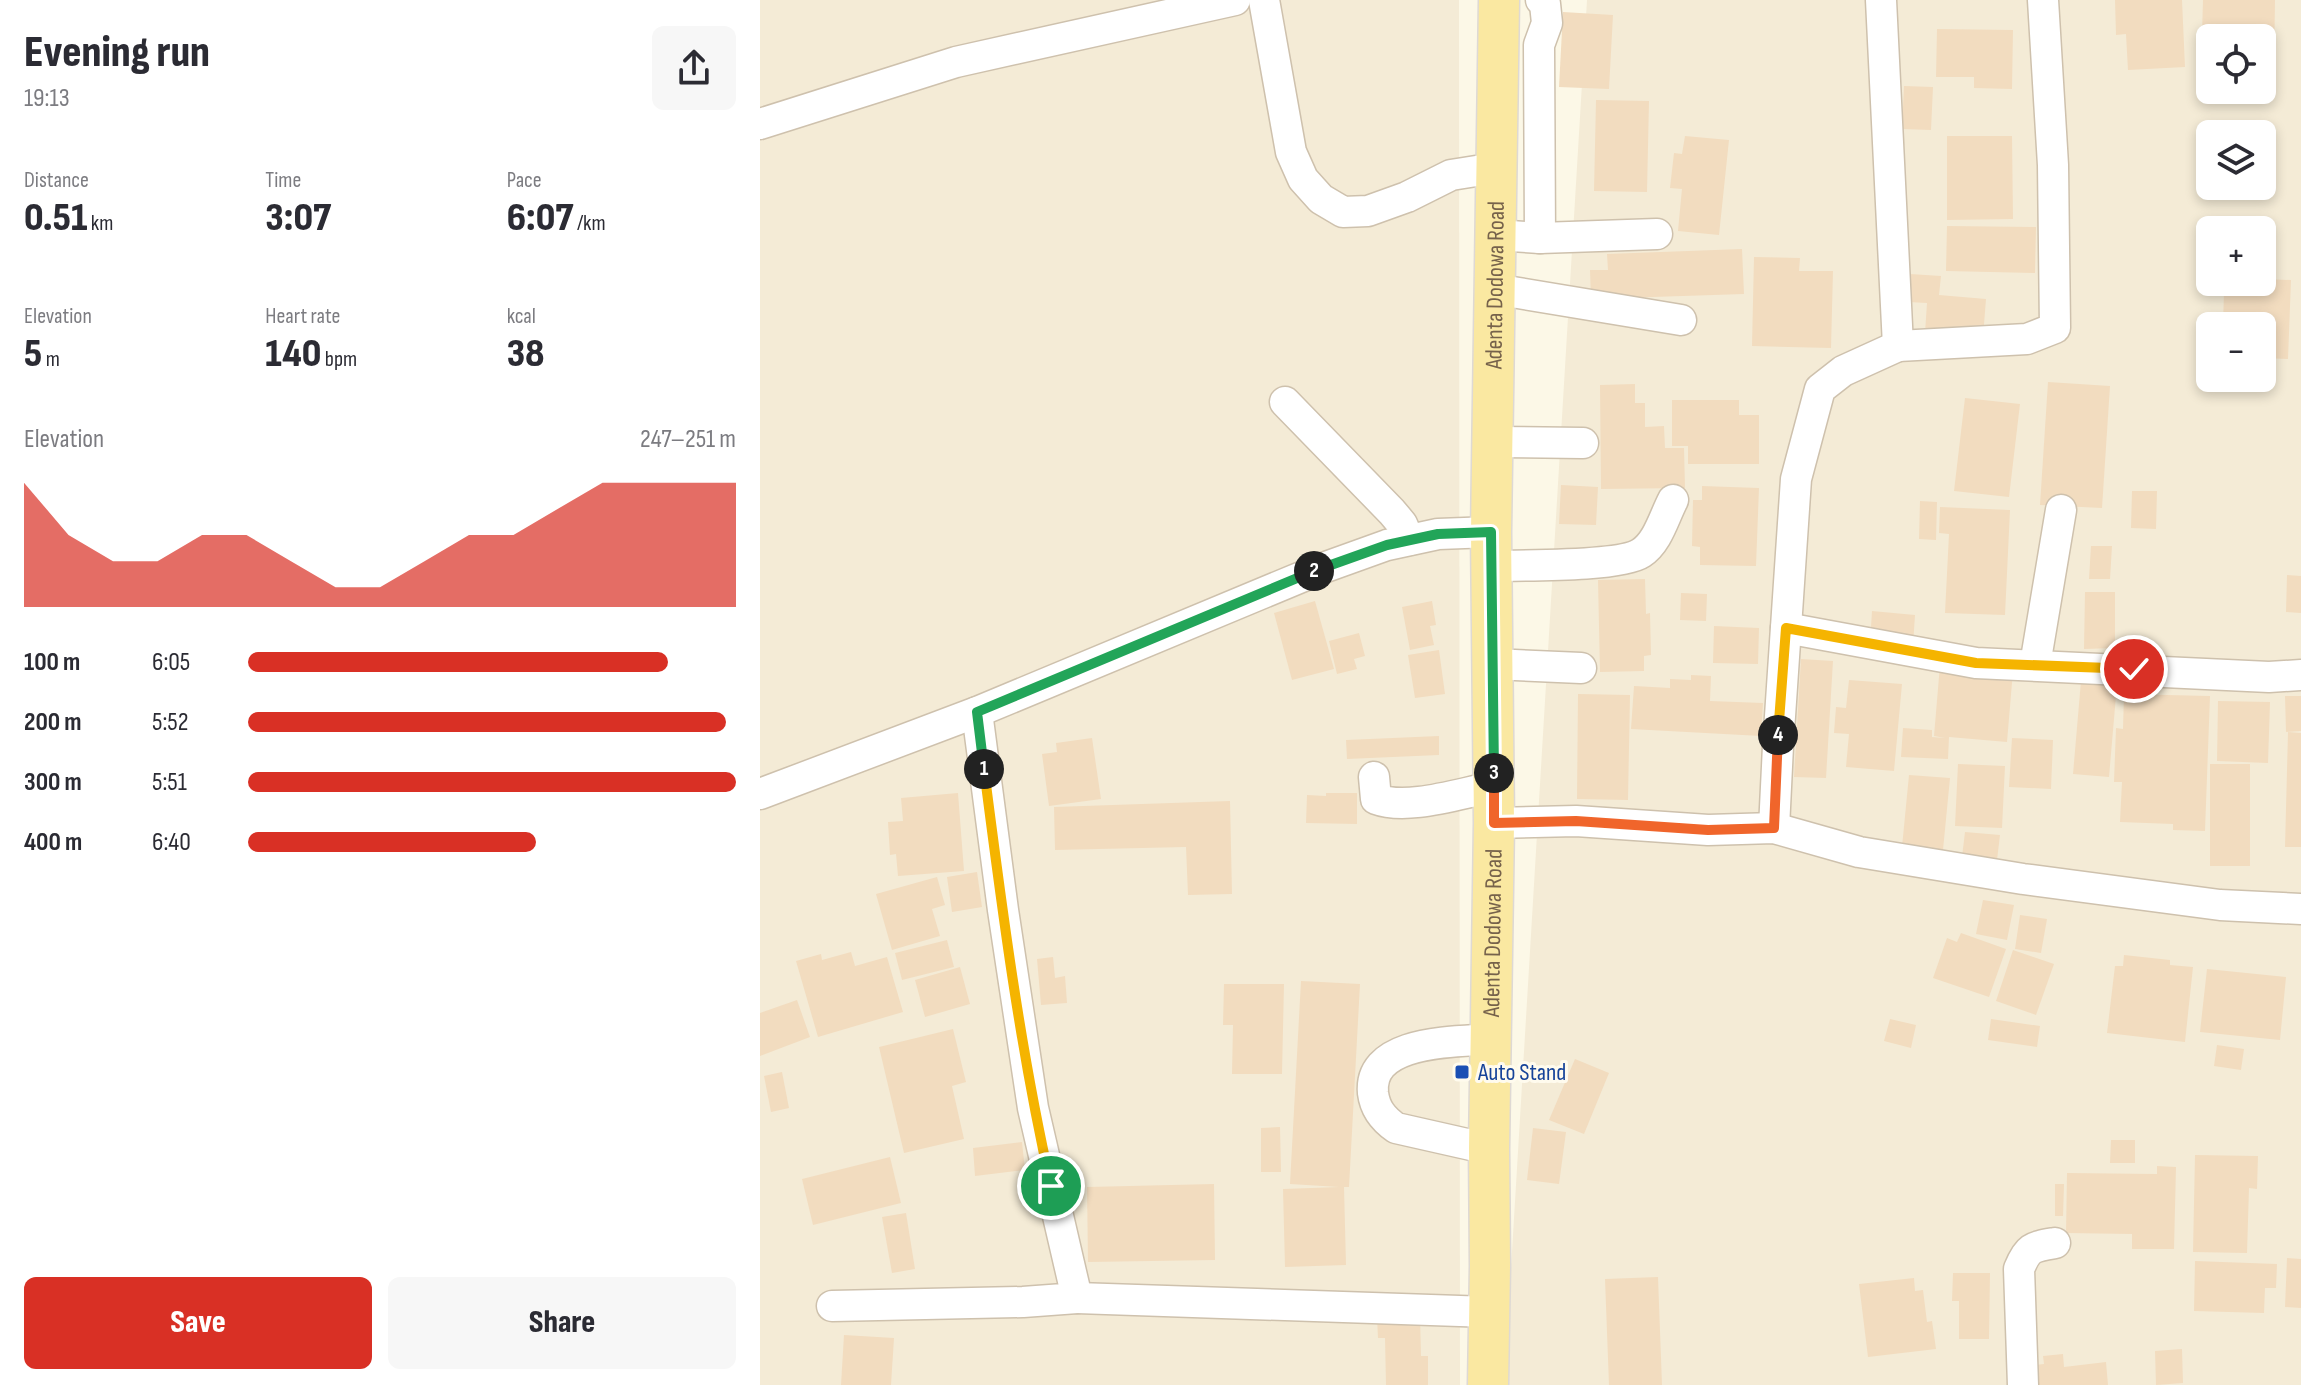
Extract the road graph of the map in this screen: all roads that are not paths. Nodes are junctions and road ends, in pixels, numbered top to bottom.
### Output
1 (1228, 0) edge
2 (1235, 0) edge
3 (1264, 0) edge
4 (1499, 0) edge
5 (1541, 0) edge
6 (1881, 0) edge
7 (2043, 0) edge
8 (760, 124) edge
9 (1495, 168) junction
10 (1657, 234) dead end
11 (1495, 235) junction
12 (1540, 238) junction
13 (1494, 289) junction
14 (1681, 320) dead end
15 (1898, 346) junction
16 (1285, 402) dead end
17 (1492, 442) junction
18 (1583, 443) dead end
19 (1673, 500) dead end
20 (2061, 510) dead end
21 (1409, 540) junction
22 (1491, 549) junction
23 (1786, 628) junction
24 (1492, 664) junction
25 (2035, 665) junction
26 (1581, 668) dead end
27 (2301, 675) edge
28 (977, 712) junction
29 (1374, 777) dead end
30 (760, 794) edge
31 (1494, 805) junction
32 (1774, 828) junction
33 (2301, 909) edge
34 (1490, 1039) junction
35 (1489, 1149) junction
36 (2055, 1243) dead end
37 (1077, 1298) junction
38 (832, 1306) dead end
39 (1489, 1312) junction
40 (1488, 1385) edge
41 (2023, 1385) edge

1 - 2 street
1 - 8 street
3 - 9 street
4 - 9 main road, Adenta Dodowa Road
5 - 12 street
6 - 15 street
7 - 15 street
9 - 11 main road, Adenta Dodowa Road
10 - 12 street
11 - 12 street
11 - 13 main road, Adenta Dodowa Road
13 - 14 street
13 - 17 main road, Adenta Dodowa Road
15 - 23 street
16 - 21 street
17 - 18 street
17 - 22 main road, Adenta Dodowa Road
19 - 22 street
20 - 25 street
21 - 22 street
21 - 28 street
22 - 24 main road, Adenta Dodowa Road
23 - 25 street
23 - 32 street
24 - 26 street
24 - 31 main road, Adenta Dodowa Road
25 - 27 street
28 - 30 street
28 - 37 street
29 - 31 street
31 - 32 street
31 - 34 main road, Adenta Dodowa Road
32 - 33 street
34 - 35 main road, Adenta Dodowa Road
34 - 35 street
35 - 39 main road, Adenta Dodowa Road
36 - 41 street
37 - 38 street
37 - 39 street
39 - 40 main road, Adenta Dodowa Road

